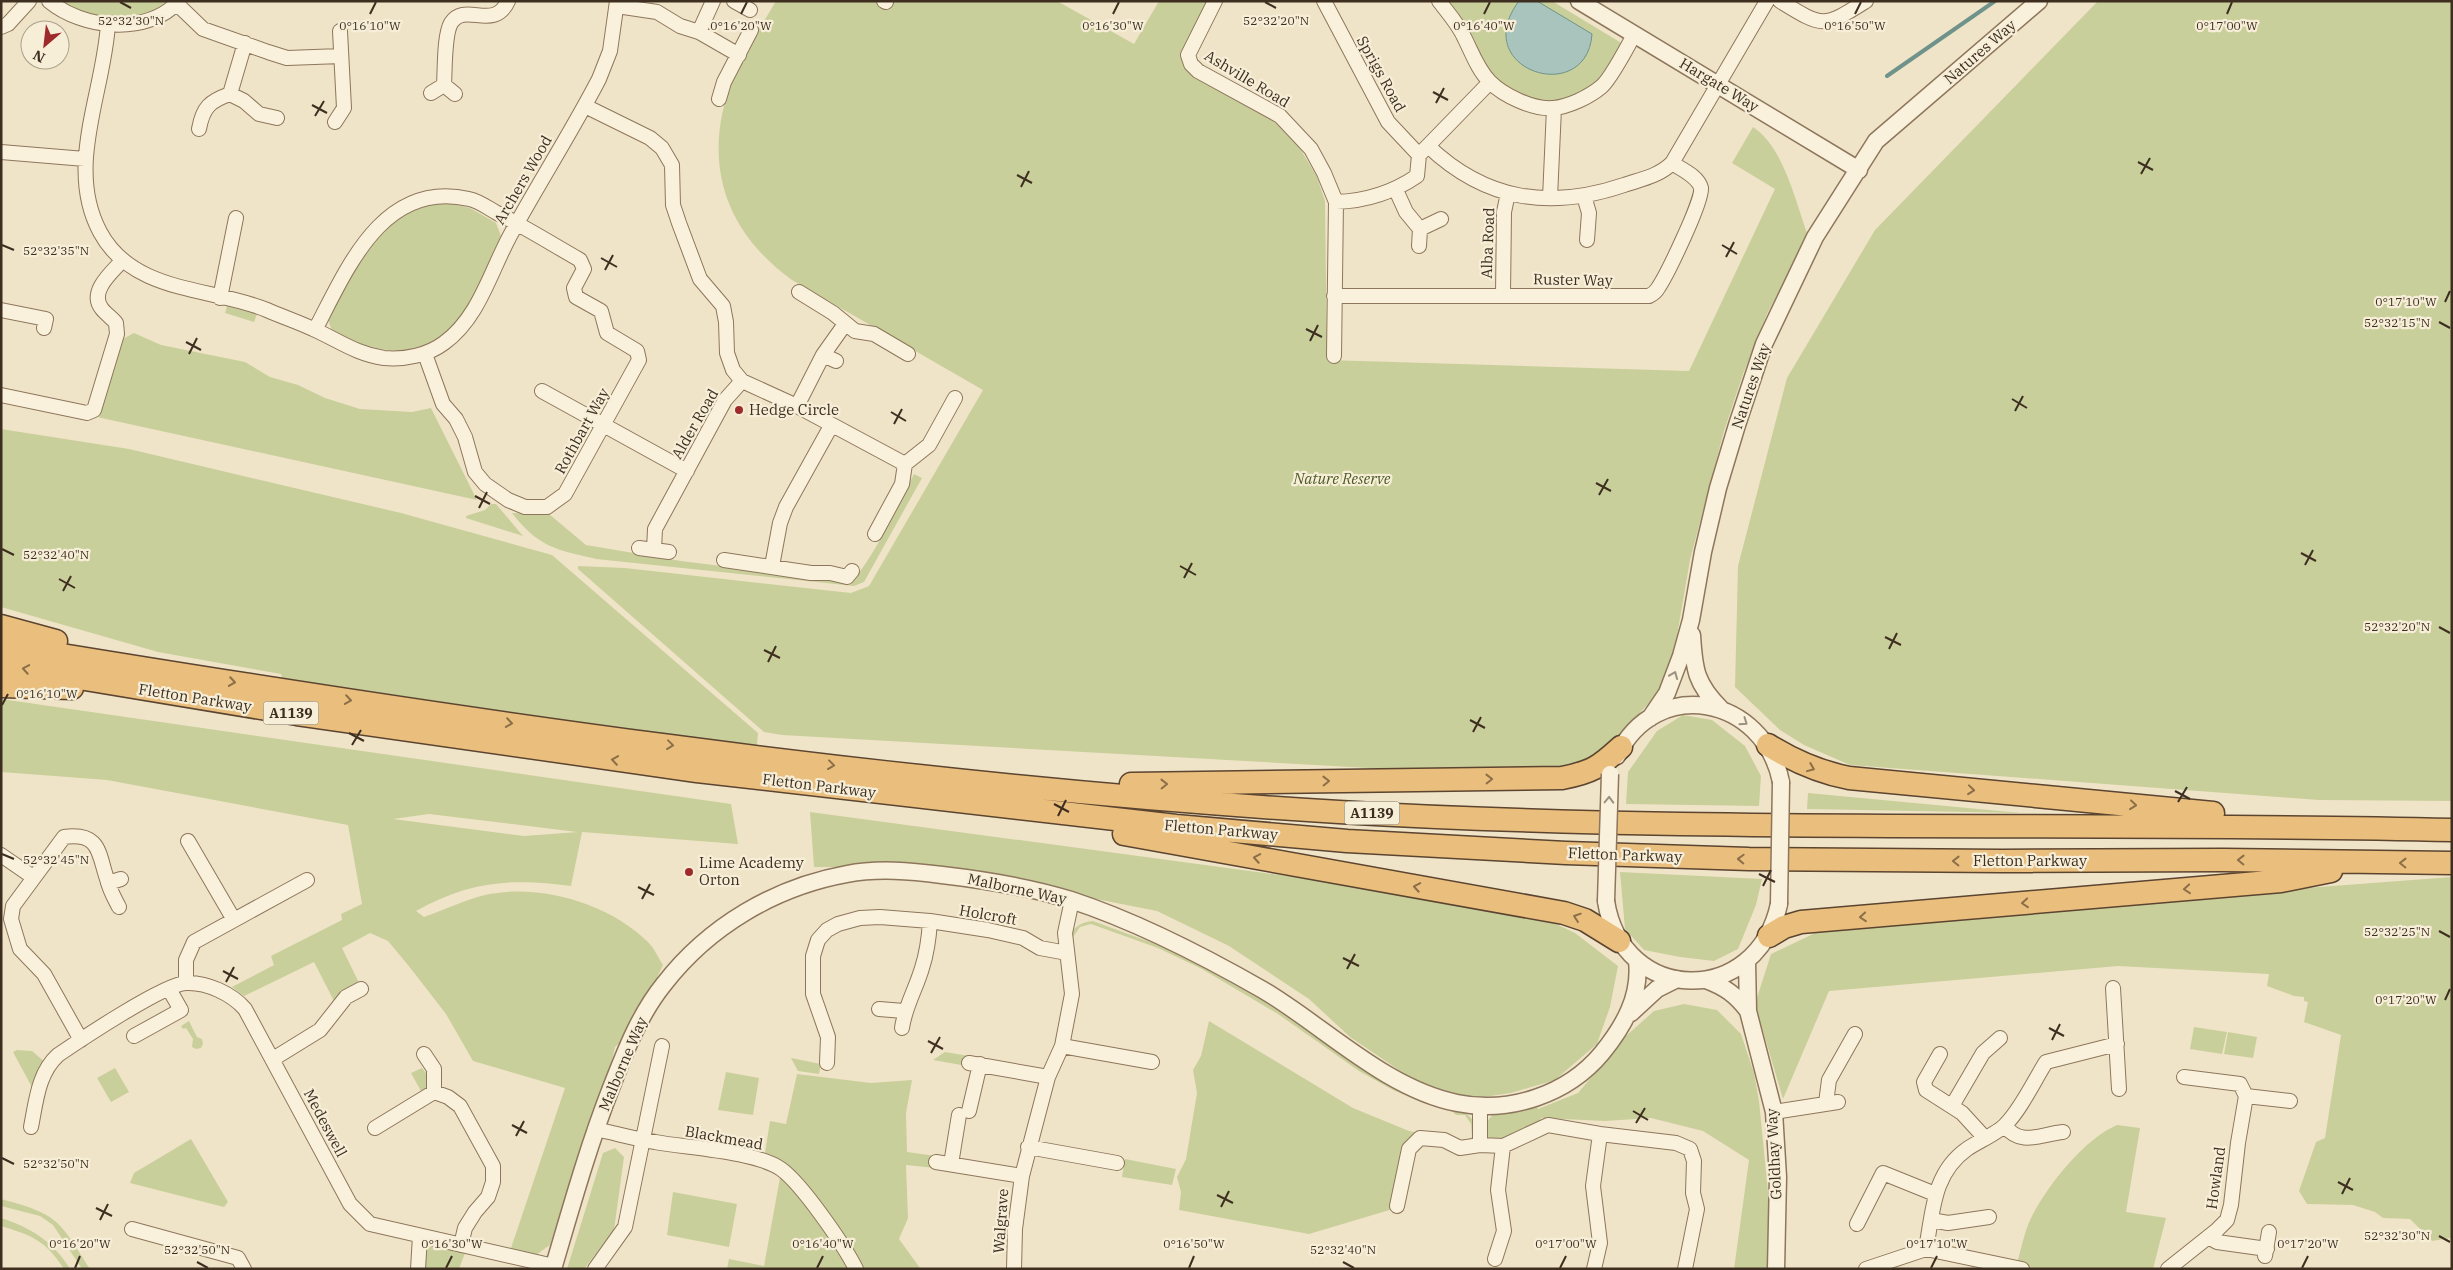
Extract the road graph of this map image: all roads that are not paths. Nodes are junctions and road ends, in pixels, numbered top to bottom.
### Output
1 (29, 1) edge
2 (49, 1) edge
3 (508, 1) edge
4 (713, 1) edge
5 (734, 1) edge
6 (1215, 1) edge
7 (1324, 1) edge
8 (1439, 1) edge
9 (1767, 1) edge
10 (1780, 1) edge
11 (1866, 1) edge
12 (2039, 1) edge
13 (178, 2) edge
14 (617, 3) edge
15 (1589, 4) edge
16 (750, 10) dead end
17 (108, 24) junction
18 (1, 27) edge
19 (752, 30) dead end
20 (340, 32) dead end
21 (699, 32) junction
22 (1634, 35) junction
23 (245, 43) junction
24 (738, 55) junction
25 (341, 56) junction
26 (1490, 82) junction
27 (1718, 84) junction
28 (431, 93) dead end
29 (230, 94) junction
30 (719, 99) dead end
31 (585, 106) junction
32 (1554, 108) junction
33 (276, 118) dead end
34 (335, 122) dead end
35 (199, 129) dead end
36 (1423, 150) junction
37 (1, 152) edge
38 (85, 159) junction
39 (1672, 163) junction
40 (1859, 170) junction
41 (1396, 190) junction
42 (1508, 193) junction
43 (1584, 196) junction
44 (1550, 198) junction
45 (1336, 202) junction
46 (236, 218) dead end
47 (1440, 219) dead end
48 (517, 223) junction
49 (1420, 229) junction
50 (1587, 240) dead end
51 (1419, 246) dead end
52 (122, 261) junction
53 (799, 292) dead end
54 (1503, 295) junction
55 (1334, 296) junction
56 (220, 298) junction
57 (1, 310) edge
58 (845, 324) junction
59 (44, 328) dead end
60 (315, 330) junction
61 (425, 354) junction
62 (908, 354) dead end
63 (1334, 356) dead end
64 (742, 381) junction
65 (542, 391) dead end
66 (1, 395) edge
67 (955, 398) dead end
68 (797, 406) junction
69 (604, 426) junction
70 (831, 426) junction
71 (905, 464) junction
72 (687, 471) junction
73 (876, 534) dead end
74 (669, 552) dead end
75 (724, 560) dead end
76 (772, 566) junction
77 (852, 571) dead end
78 (1691, 620) junction
79 (1, 626) edge
80 (1, 645) edge
81 (1, 665) edge
82 (184, 675) junction
83 (1, 686) edge
84 (143, 689) junction
85 (1722, 710) junction
86 (1650, 718) junction
87 (1768, 745) junction
88 (1621, 747) junction
89 (1010, 786) junction
90 (926, 798) junction
91 (2373, 829) junction
92 (2452, 830) edge
93 (188, 841) dead end
94 (1, 855) edge
95 (2374, 862) junction
96 (2452, 863) edge
97 (34, 877) junction
98 (307, 880) dead end
99 (1072, 900) junction
100 (119, 907) dead end
101 (234, 920) junction
102 (930, 921) junction
103 (1769, 936) junction
104 (1619, 941) junction
105 (1067, 953) junction
106 (1637, 961) junction
107 (1747, 962) junction
108 (1677, 979) junction
109 (1706, 980) junction
110 (186, 983) junction
111 (169, 988) junction
112 (2113, 988) dead end
113 (361, 989) dead end
114 (879, 1009) dead end
115 (904, 1011) junction
116 (1748, 1011) junction
117 (1626, 1018) junction
118 (902, 1028) dead end
119 (1855, 1034) dead end
120 (134, 1036) dead end
121 (2000, 1038) dead end
122 (82, 1040) junction
123 (2117, 1044) junction
124 (662, 1046) dead end
125 (1062, 1046) junction
126 (424, 1054) dead end
127 (1940, 1054) dead end
128 (273, 1059) junction
129 (1152, 1062) dead end
130 (827, 1063) dead end
131 (1048, 1077) junction
132 (2184, 1077) dead end
133 (2119, 1089) dead end
134 (434, 1092) junction
135 (2246, 1096) junction
136 (2290, 1101) dead end
137 (1480, 1105) junction
138 (1952, 1106) junction
139 (1774, 1112) junction
140 (2005, 1126) junction
141 (31, 1127) dead end
142 (375, 1128) dead end
143 (596, 1129) junction
144 (2063, 1132) dead end
145 (1600, 1134) junction
146 (1984, 1137) junction
147 (642, 1140) junction
148 (1480, 1145) junction
149 (1503, 1146) junction
150 (1028, 1147) junction
151 (936, 1162) dead end
152 (1117, 1163) dead end
153 (952, 1164) junction
154 (1022, 1176) junction
155 (1934, 1194) junction
156 (1397, 1206) dead end
157 (1989, 1217) dead end
158 (1931, 1220) junction
159 (1857, 1224) dead end
160 (132, 1229) dead end
161 (2269, 1232) dead end
162 (420, 1236) junction
163 (2208, 1237) junction
164 (460, 1245) junction
165 (1926, 1249) junction
166 (1496, 1259) dead end
167 (553, 1267) edge
168 (1869, 1268) edge
169 (244, 1269) edge
170 (418, 1269) edge
171 (595, 1269) edge
172 (856, 1269) edge
173 (1014, 1269) edge
174 (1594, 1269) edge
175 (1685, 1269) edge
176 (1776, 1269) edge
177 (2022, 1269) edge
178 (2168, 1269) edge

1 - 18 street
2 - 17 street
3 - 28 street
4 - 21 street
5 - 16 street
6 - 45 street, Ashville Road
7 - 36 street, Sprigs Road
8 - 26 street
9 - 27 street, Sprigs Road
10 - 11 street
12 - 40 street, Natures Way
13 - 17 street
13 - 23 street
14 - 21 street
14 - 31 street, Archers Wood
15 - 22 street, Hargate Way
17 - 38 street
19 - 24 street
20 - 25 street
21 - 24 street
22 - 27 street, Hargate Way
22 - 32 street
23 - 25 street
23 - 29 street
24 - 30 street
25 - 34 street
26 - 32 street
26 - 36 street
27 - 39 street, Sprigs Road
27 - 40 street, Hargate Way
29 - 33 street
29 - 35 street
31 - 48 street, Archers Wood
31 - 64 street
32 - 44 street
36 - 41 street
36 - 42 street, Sprigs Road
37 - 38 street
38 - 52 street
39 - 43 street, Sprigs Road
39 - 54 street, Ruster Way
40 - 78 street, Natures Way
41 - 45 street
41 - 49 street
42 - 44 street, Sprigs Road
42 - 54 street, Alba Road
43 - 44 street, Sprigs Road
43 - 50 street
45 - 55 street, Ashville Road
46 - 56 street
47 - 49 street
48 - 60 street
48 - 61 street, Archers Wood
48 - 69 street, Rothbart Way
49 - 51 street
52 - 56 street
52 - 66 street
53 - 58 street
54 - 55 street, Ruster Way
55 - 63 street, Ashville Road
56 - 60 street
57 - 59 street
58 - 62 street
58 - 68 street
60 - 61 street
61 - 69 street, Rothbart Way
64 - 68 street
64 - 72 street, Alder Road
65 - 69 street
67 - 71 street
68 - 70 street
69 - 72 street
70 - 71 street
70 - 76 street
71 - 73 street
72 - 74 street, Alder Road
75 - 76 street
76 - 77 street
78 - 85 street, Natures Way
86 -> 78 street, Natures Way
79 - 82 highway
80 - 82 highway, Fletton Parkway / A1139
84 -> 81 highway, Fletton Parkway / A1139
82 -> 89 highway, Fletton Parkway / A1139
83 - 84 highway
90 -> 84 highway, Fletton Parkway / A1139
85 - 86 street
85 -> 87 street
86 - 88 street
87 -> 91 highway
87 - 103 street, bridge
89 -> 88 highway
104 -> 88 street, bridge
89 - 91 highway, Fletton Parkway / A1139
95 -> 90 highway, Fletton Parkway / A1139
104 -> 90 highway
91 - 92 highway, Fletton Parkway / A1139
93 - 101 street
94 - 97 street
96 -> 95 highway, Fletton Parkway / A1139
95 -> 103 highway
97 - 100 street
97 - 122 street
98 - 101 street
99 - 105 street, Walgrave
99 - 137 street, Malborne Way
99 - 143 street, Malborne Way
101 - 110 street
102 - 105 street, Holcroft
102 - 115 street
102 - 130 street, Holcroft
103 - 107 street
104 - 106 street
105 - 125 street, Walgrave
106 - 108 street
106 - 117 street, Malborne Way
107 - 109 street
107 - 116 street, Goldhay Way
108 - 109 street
108 - 117 street, Malborne Way
109 - 116 street, Goldhay Way
110 - 111 street, Medeswell
110 - 128 street, Medeswell
111 - 120 street
111 - 122 street, Medeswell
112 - 123 street
113 - 128 street
114 - 115 street
115 - 118 street
116 - 139 street, Goldhay Way
117 - 137 street, Malborne Way
119 - 139 street
121 - 138 street
122 - 141 street, Medeswell
123 - 133 street
123 - 140 street
124 - 147 street
125 - 129 street
125 - 131 street, Walgrave
126 - 134 street
127 - 138 street
128 - 162 street, Medeswell
131 - 150 street, Walgrave
131 - 153 street
132 - 135 street
134 - 142 street
134 - 164 street
135 - 136 street
135 - 163 street, Howland
137 - 148 street
138 - 146 street
139 - 176 street, Goldhay Way
140 - 144 street
140 - 146 street
143 - 147 street, Blackmead
143 - 167 street, Malborne Way
145 - 149 street
145 - 174 street
145 - 175 street
146 - 155 street
147 - 171 street
147 - 172 street, Blackmead
148 - 149 street
148 - 156 street
149 - 166 street
150 - 152 street
150 - 154 street, Walgrave
151 - 153 street, Walgrave
153 - 154 street, Walgrave
154 - 173 street, Walgrave
155 - 158 street
155 - 159 street
157 - 158 street
158 - 165 street
160 - 169 street
161 - 163 street
162 - 164 street, Medeswell
162 - 170 street
163 - 178 street, Howland
164 - 167 street, Medeswell
165 - 168 street
165 - 177 street

